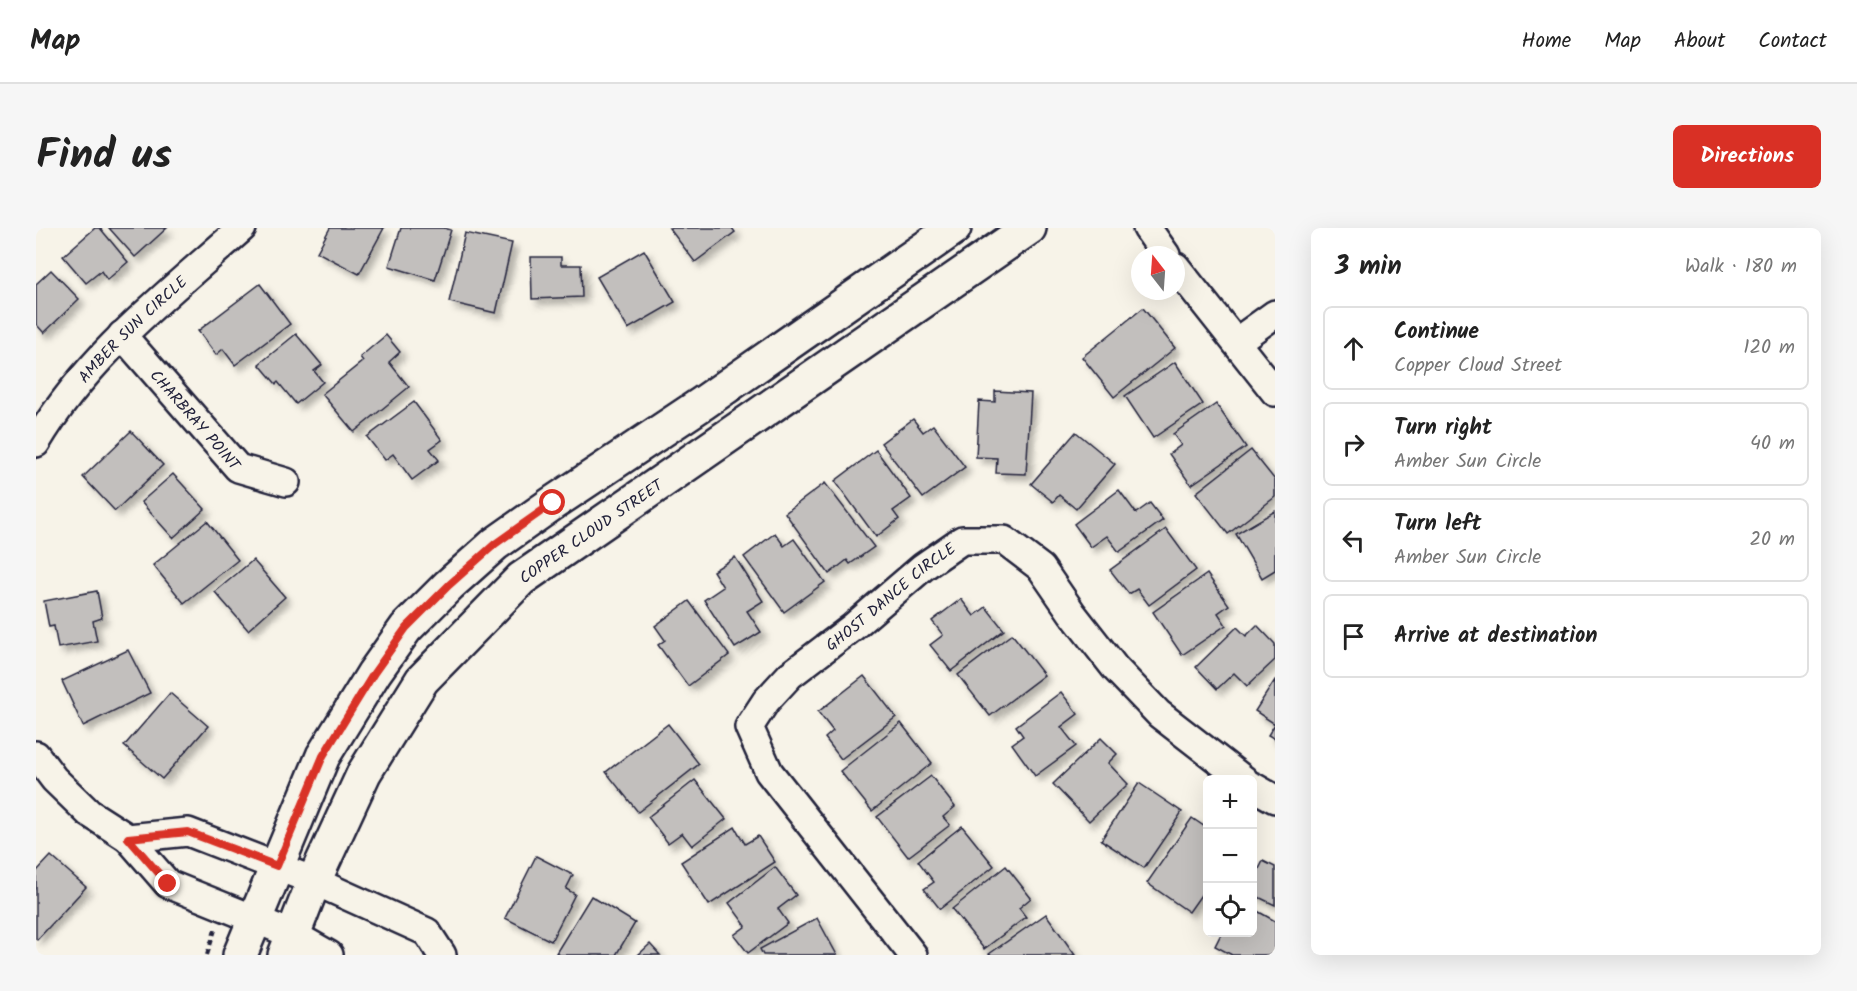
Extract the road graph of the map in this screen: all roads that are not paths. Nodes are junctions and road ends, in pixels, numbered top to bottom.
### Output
1 (242, 228) edge
2 (954, 228) edge
3 (1029, 228) edge
4 (1147, 228) edge
5 (1160, 246) edge
6 (1185, 278) edge
7 (1275, 314) edge
8 (122, 335) junction
9 (1236, 342) junction
10 (1275, 392) edge
11 (36, 443) edge
12 (285, 482) dead end
13 (36, 755) edge
14 (1238, 775) edge
15 (1257, 789) edge
16 (1275, 799) edge
17 (128, 838) junction
18 (277, 866) junction
19 (314, 881) junction
20 (255, 919) junction
21 (289, 945) edge
22 (240, 955) edge
23 (329, 955) edge
24 (442, 955) edge
25 (913, 955) edge

1 - 8 street, AMBER SUN CIRCLE
2 - 18 street
3 - 19 street, COPPER CLOUD STREET
4 - 5 street
6 - 9 street
7 - 9 street
8 - 11 street, AMBER SUN CIRCLE
8 - 12 street, CHARBRAY POINT
9 - 10 street
13 - 17 street
14 - 25 street, GHOST DANCE CIRCLE
15 - 16 street
17 - 18 street
17 - 20 street
18 - 19 street
18 - 20 street
19 - 21 street, COPPER CLOUD STREET
19 - 24 street
20 - 21 street
20 - 22 street
21 - 23 street

